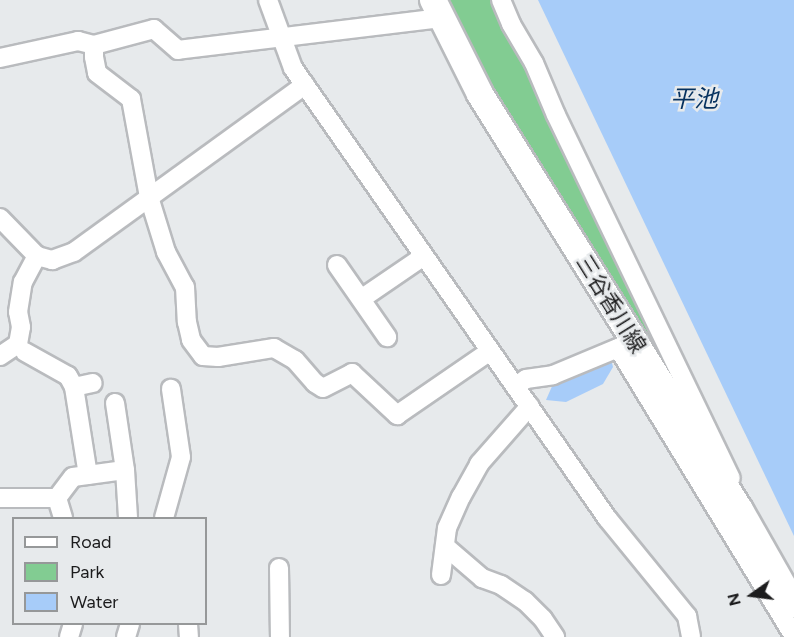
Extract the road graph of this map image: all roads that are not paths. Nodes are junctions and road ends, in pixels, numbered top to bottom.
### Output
1 (268, 0) edge
2 (501, 0) edge
3 (437, 9) edge
4 (282, 37) junction
5 (94, 45) junction
6 (0, 58) edge
7 (305, 85) junction
8 (149, 197) junction
9 (0, 218) edge
10 (37, 256) junction
11 (424, 256) junction
12 (337, 265) dead end
13 (361, 299) junction
14 (387, 337) dead end
15 (490, 351) junction
16 (25, 352) dead end
17 (0, 356) edge
18 (93, 383) dead end
19 (516, 386) junction
20 (74, 387) junction
21 (171, 389) dead end
22 (116, 403) dead end
23 (530, 406) junction
24 (125, 470) junction
25 (88, 475) junction
26 (0, 498) edge
27 (57, 498) junction
28 (740, 510) junction
29 (62, 517) edge
30 (128, 517) edge
31 (165, 517) edge
32 (446, 547) junction
33 (279, 568) dead end
34 (441, 575) dead end
35 (794, 605) edge
36 (794, 636) edge
37 (280, 637) edge
38 (555, 637) edge
39 (691, 637) edge

1 - 4 street
2 - 28 street
3 - 4 street
3 - 28 main road, 三谷香川線
4 - 5 street
4 - 7 street
5 - 6 street
5 - 8 street
7 - 8 street
7 - 11 street
8 - 10 street
8 - 15 street
9 - 10 street
10 - 17 street
11 - 13 street
11 - 15 street
12 - 13 street
13 - 14 street
15 - 19 street
16 - 20 street
18 - 20 street
19 - 23 street
19 - 36 street
20 - 25 street
21 - 31 street
22 - 24 street
23 - 32 street
23 - 39 street
24 - 25 street
24 - 30 street
25 - 27 street
26 - 27 street
27 - 29 street
28 - 35 main road, 三谷香川線
32 - 34 street
32 - 38 street
33 - 37 street

